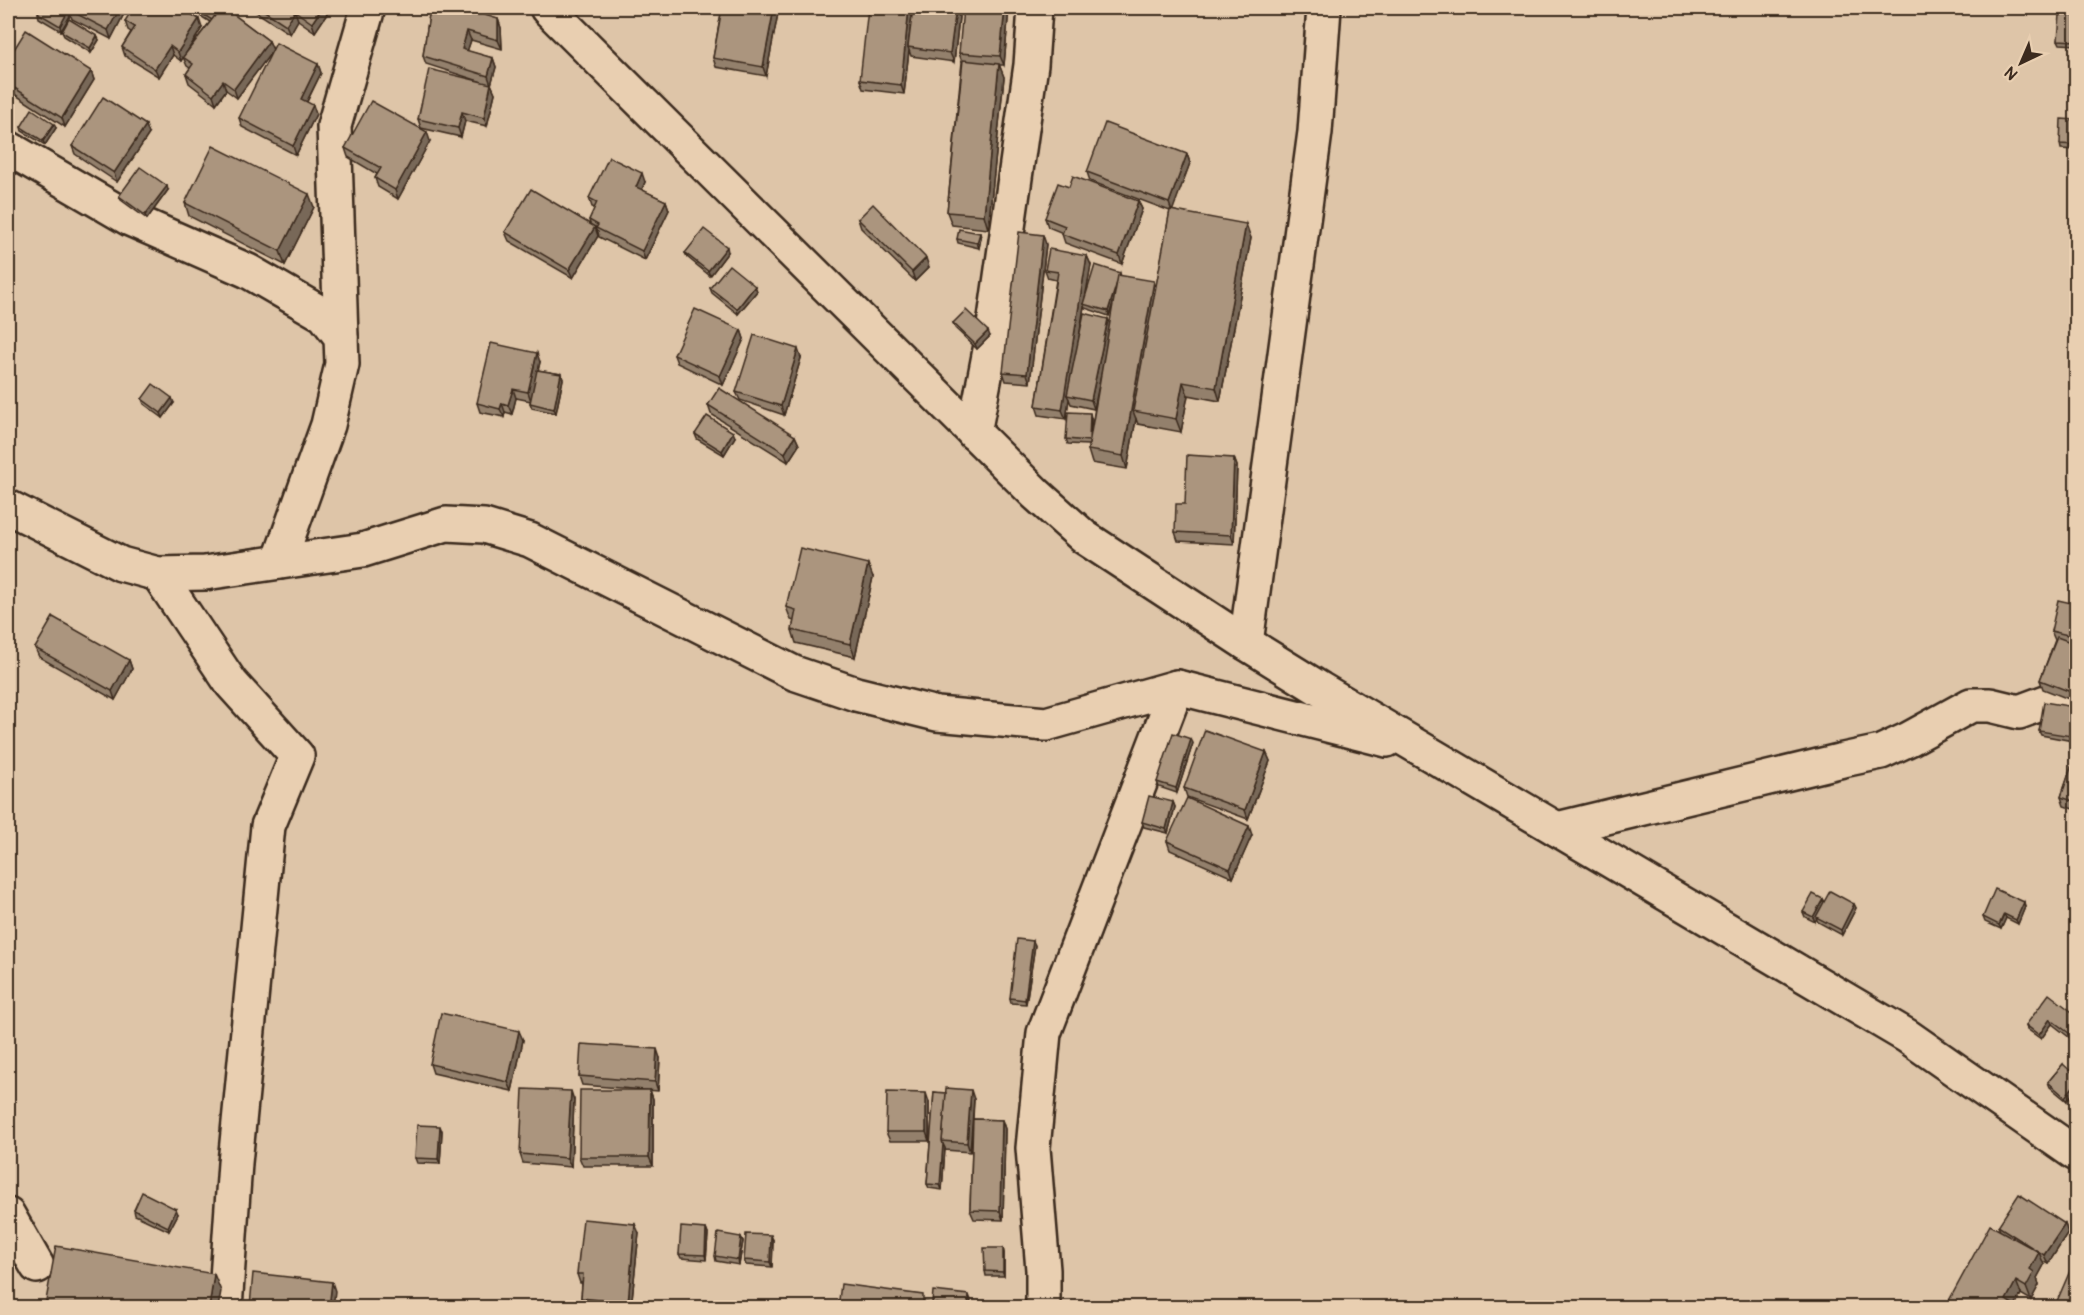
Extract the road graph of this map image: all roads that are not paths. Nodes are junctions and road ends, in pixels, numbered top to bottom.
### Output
1 (368, 8) edge
2 (547, 8) edge
3 (1035, 8) edge
4 (1324, 8) edge
5 (8, 148) edge
6 (341, 337) junction
7 (974, 433) junction
8 (8, 507) edge
9 (279, 562) junction
10 (158, 574) junction
11 (1246, 643) junction
12 (1177, 687) junction
13 (2076, 709) edge
14 (1423, 750) junction
15 (1557, 829) junction
16 (2076, 1154) edge
17 (8, 1215) edge
18 (37, 1266) dead end
19 (225, 1308) edge
20 (1043, 1308) edge

1 - 6 street
2 - 7 street
3 - 7 street
4 - 11 street
5 - 6 street
6 - 9 street
7 - 11 street
8 - 10 street
9 - 10 street
9 - 12 street
10 - 19 street
11 - 14 street
12 - 14 street
12 - 20 street
13 - 15 street
14 - 15 street
15 - 16 street
17 - 18 street

